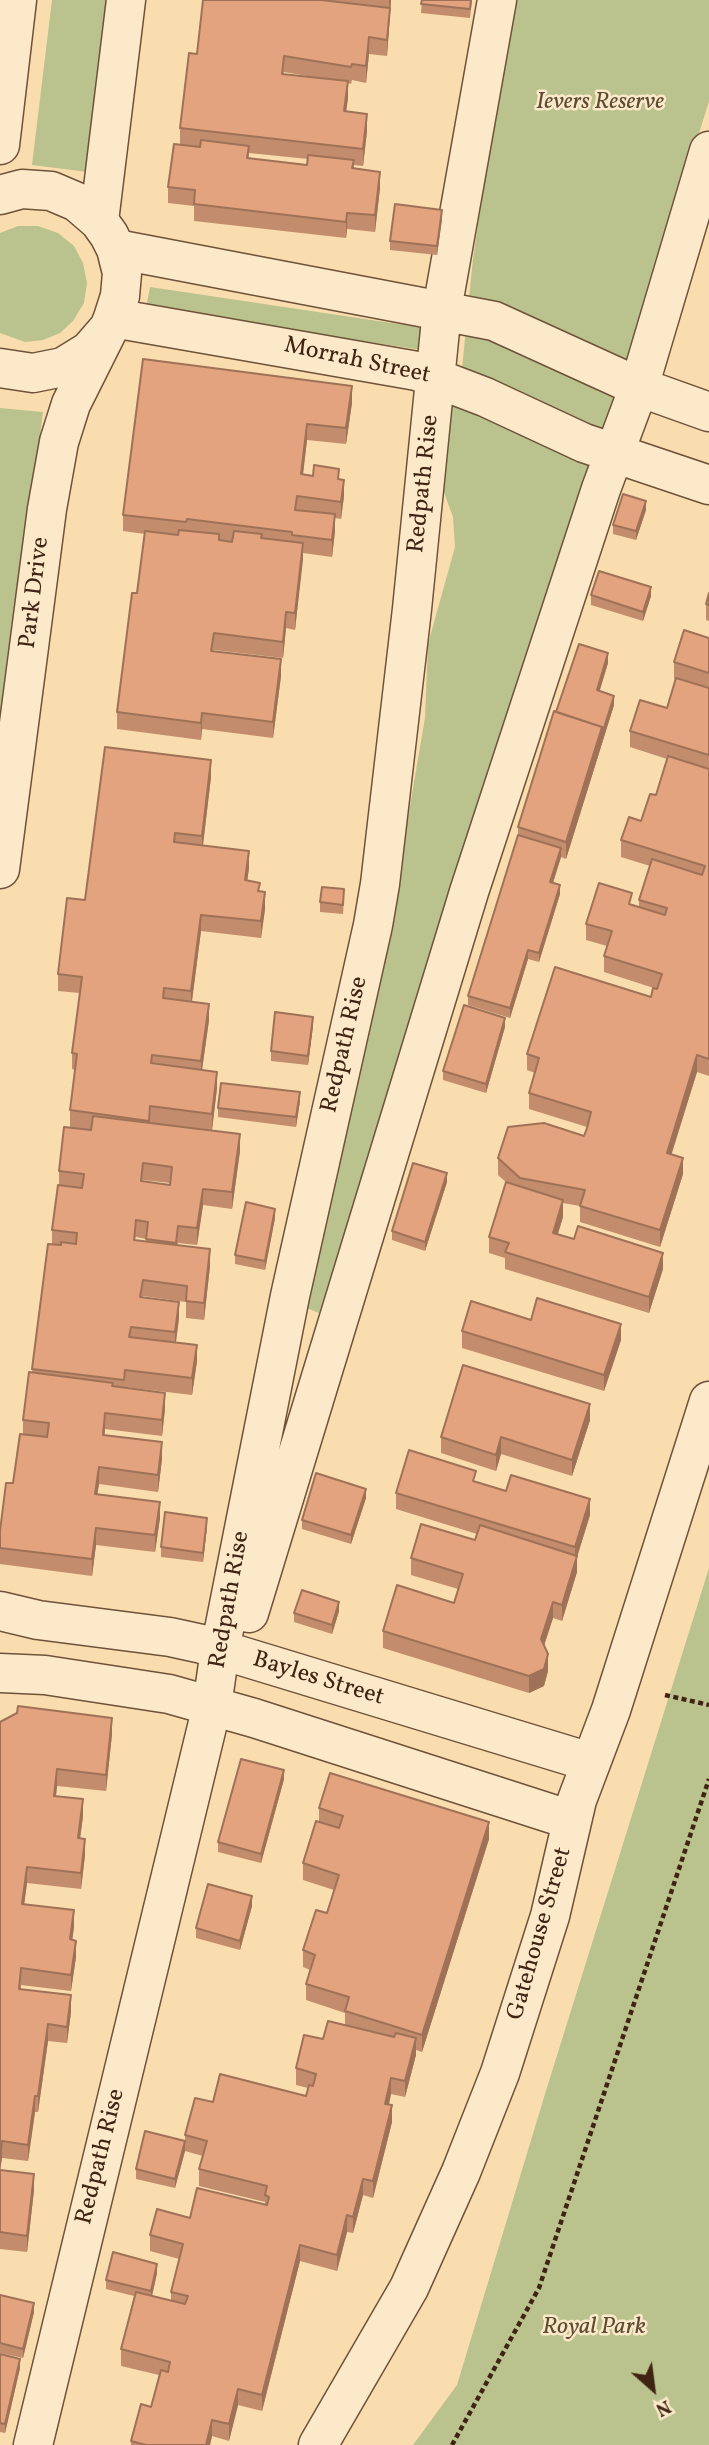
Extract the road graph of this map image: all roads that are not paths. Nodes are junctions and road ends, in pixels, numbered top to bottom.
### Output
1 (17, 0) edge
2 (126, 0) edge
3 (497, 0) edge
4 (0, 145) edge
5 (709, 151) edge
6 (0, 195) edge
7 (108, 235) junction
8 (442, 310) junction
9 (111, 323) junction
10 (0, 368) edge
11 (435, 377) junction
12 (639, 387) junction
13 (709, 412) edge
14 (613, 454) junction
15 (709, 485) edge
16 (0, 869) edge
17 (709, 1401) edge
18 (0, 1611) edge
19 (228, 1652) junction
20 (0, 1673) edge
21 (212, 1706) junction
22 (590, 1762) junction
23 (571, 1820) junction
24 (33, 2445) edge
25 (318, 2445) edge

1 - 4 street
2 - 7 street
3 - 8 street
5 - 12 street
6 - 7 street
7 - 8 street
7 - 9 street, Park Drive
8 - 11 street, Redpath Rise
8 - 12 street
9 - 10 street
9 - 11 street, Morrah Street
9 - 16 street, Park Drive
11 - 14 street, Morrah Street
11 - 19 street, Redpath Rise
12 - 13 street
12 - 14 street, Redpath Rise
14 - 15 street, Morrah Street
14 - 19 street, Redpath Rise
17 - 22 street, Gatehouse Street
18 - 19 street, Bayles Street
19 - 21 street, Redpath Rise
19 - 22 street, Bayles Street
20 - 21 street
21 - 23 street
21 - 24 street, Redpath Rise
22 - 23 street, Gatehouse Street
23 - 25 street, Gatehouse Street

